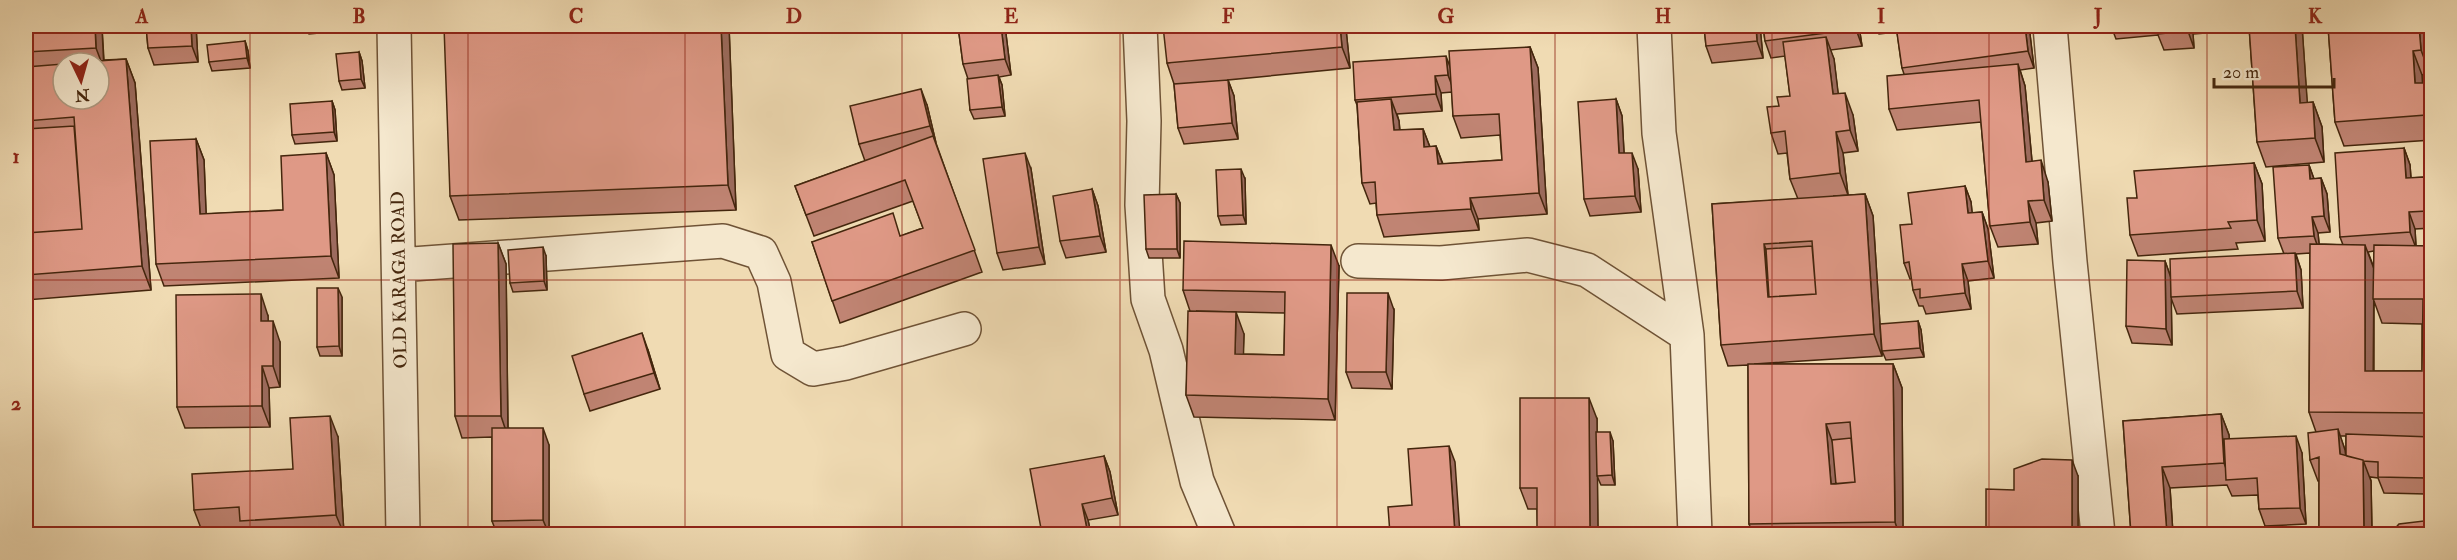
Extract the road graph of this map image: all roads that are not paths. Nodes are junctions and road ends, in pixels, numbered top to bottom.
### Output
1 (394, 26) edge
2 (1140, 26) edge
3 (1654, 26) edge
4 (2050, 26) edge
5 (1358, 261) dead end
6 (399, 264) junction
7 (964, 329) dead end
8 (1687, 334) junction
9 (403, 534) edge
10 (1219, 534) edge
11 (1695, 534) edge
12 (2098, 534) edge

1 - 6 street, OLD KARAGA ROAD
2 - 10 street
3 - 8 street
4 - 12 street
5 - 8 street
6 - 7 street
6 - 9 street, OLD KARAGA ROAD
8 - 11 street

